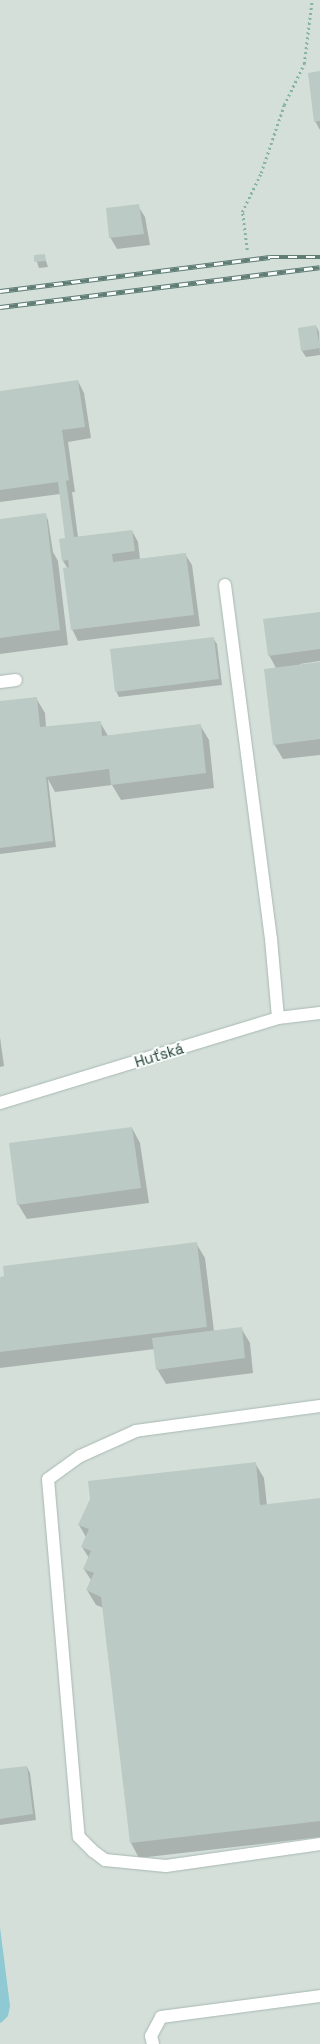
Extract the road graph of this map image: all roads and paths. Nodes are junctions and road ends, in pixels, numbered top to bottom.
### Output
1 (312, 0) edge
2 (247, 250) dead end
3 (225, 585) dead end
4 (16, 680) dead end
5 (0, 682) edge
6 (320, 1013) edge
7 (278, 1018) junction
8 (0, 1103) edge
9 (320, 1406) edge
10 (320, 1844) edge
11 (320, 1996) edge
12 (153, 2044) edge

1 - 2 path
3 - 7 street
4 - 5 street
6 - 7 street, Huťská
7 - 8 street, Huťská
9 - 10 street
11 - 12 street

